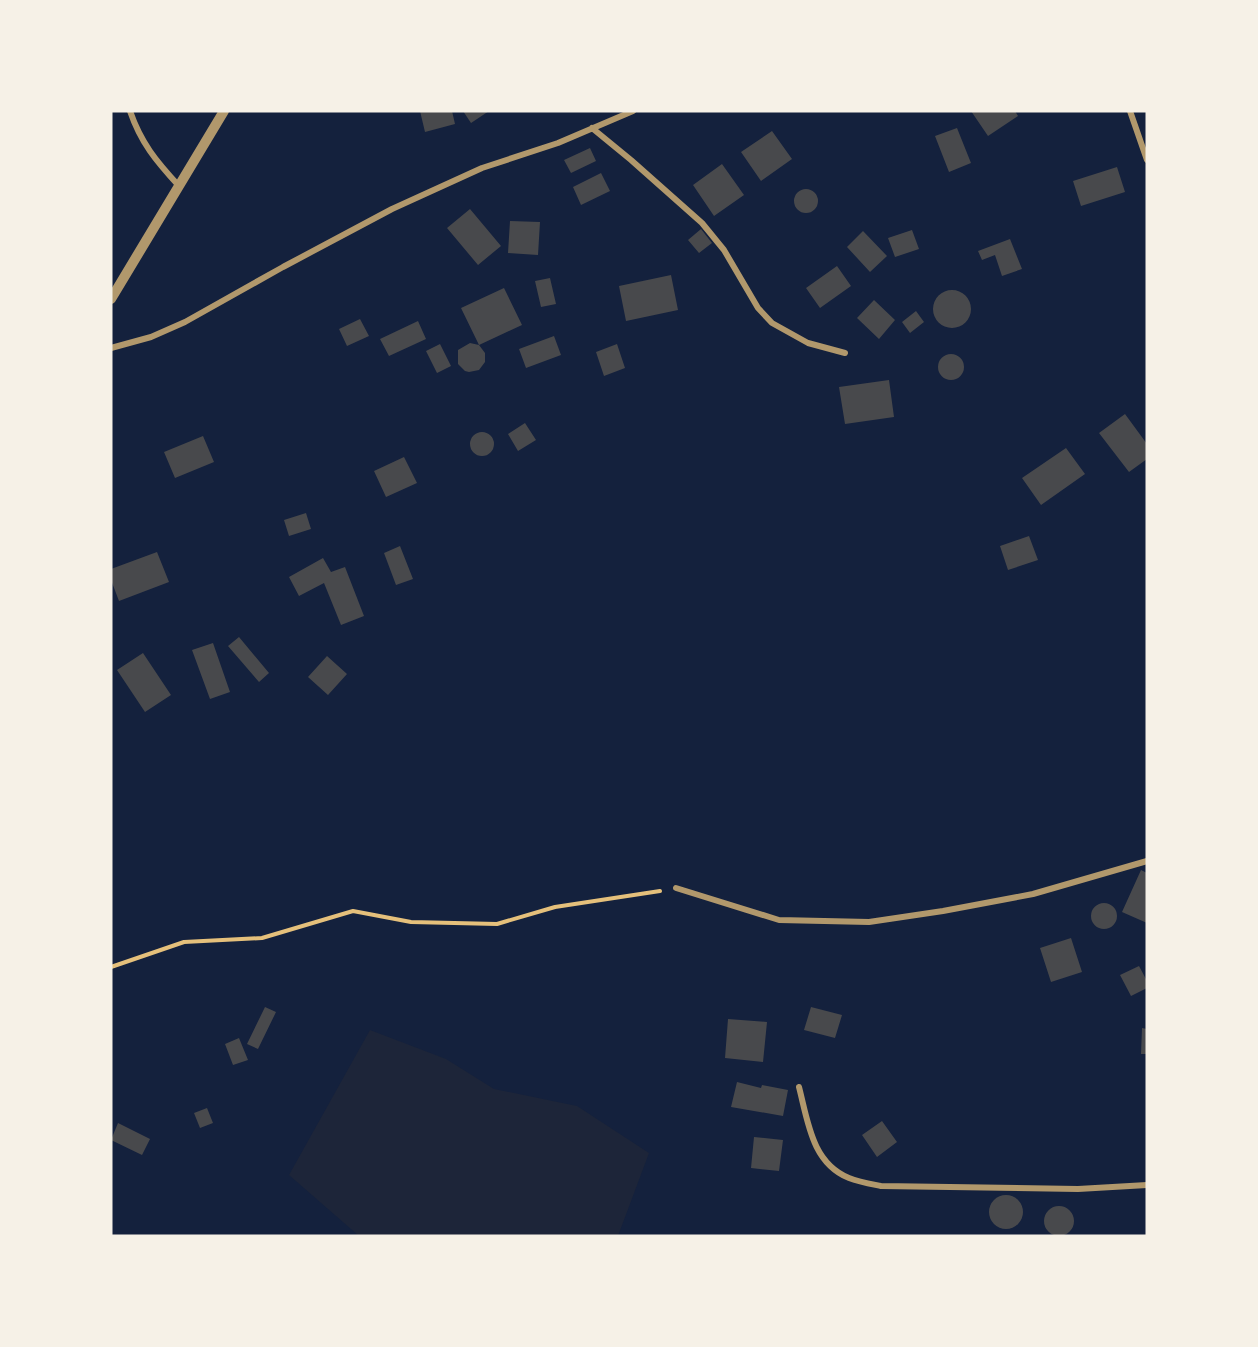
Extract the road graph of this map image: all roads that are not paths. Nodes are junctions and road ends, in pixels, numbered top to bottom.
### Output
1 (130, 111) edge
2 (224, 111) edge
3 (633, 111) edge
4 (1130, 111) edge
5 (592, 128) junction
6 (1147, 160) edge
7 (180, 187) junction
8 (111, 299) edge
9 (111, 348) edge
10 (845, 353) dead end
11 (1147, 861) edge
12 (676, 888) road end
13 (799, 1088) dead end
14 (1147, 1185) edge

1 - 7 street
2 - 7 street
3 - 5 street
4 - 6 street
5 - 9 street
5 - 10 street
7 - 8 street
11 - 12 street
13 - 14 street

